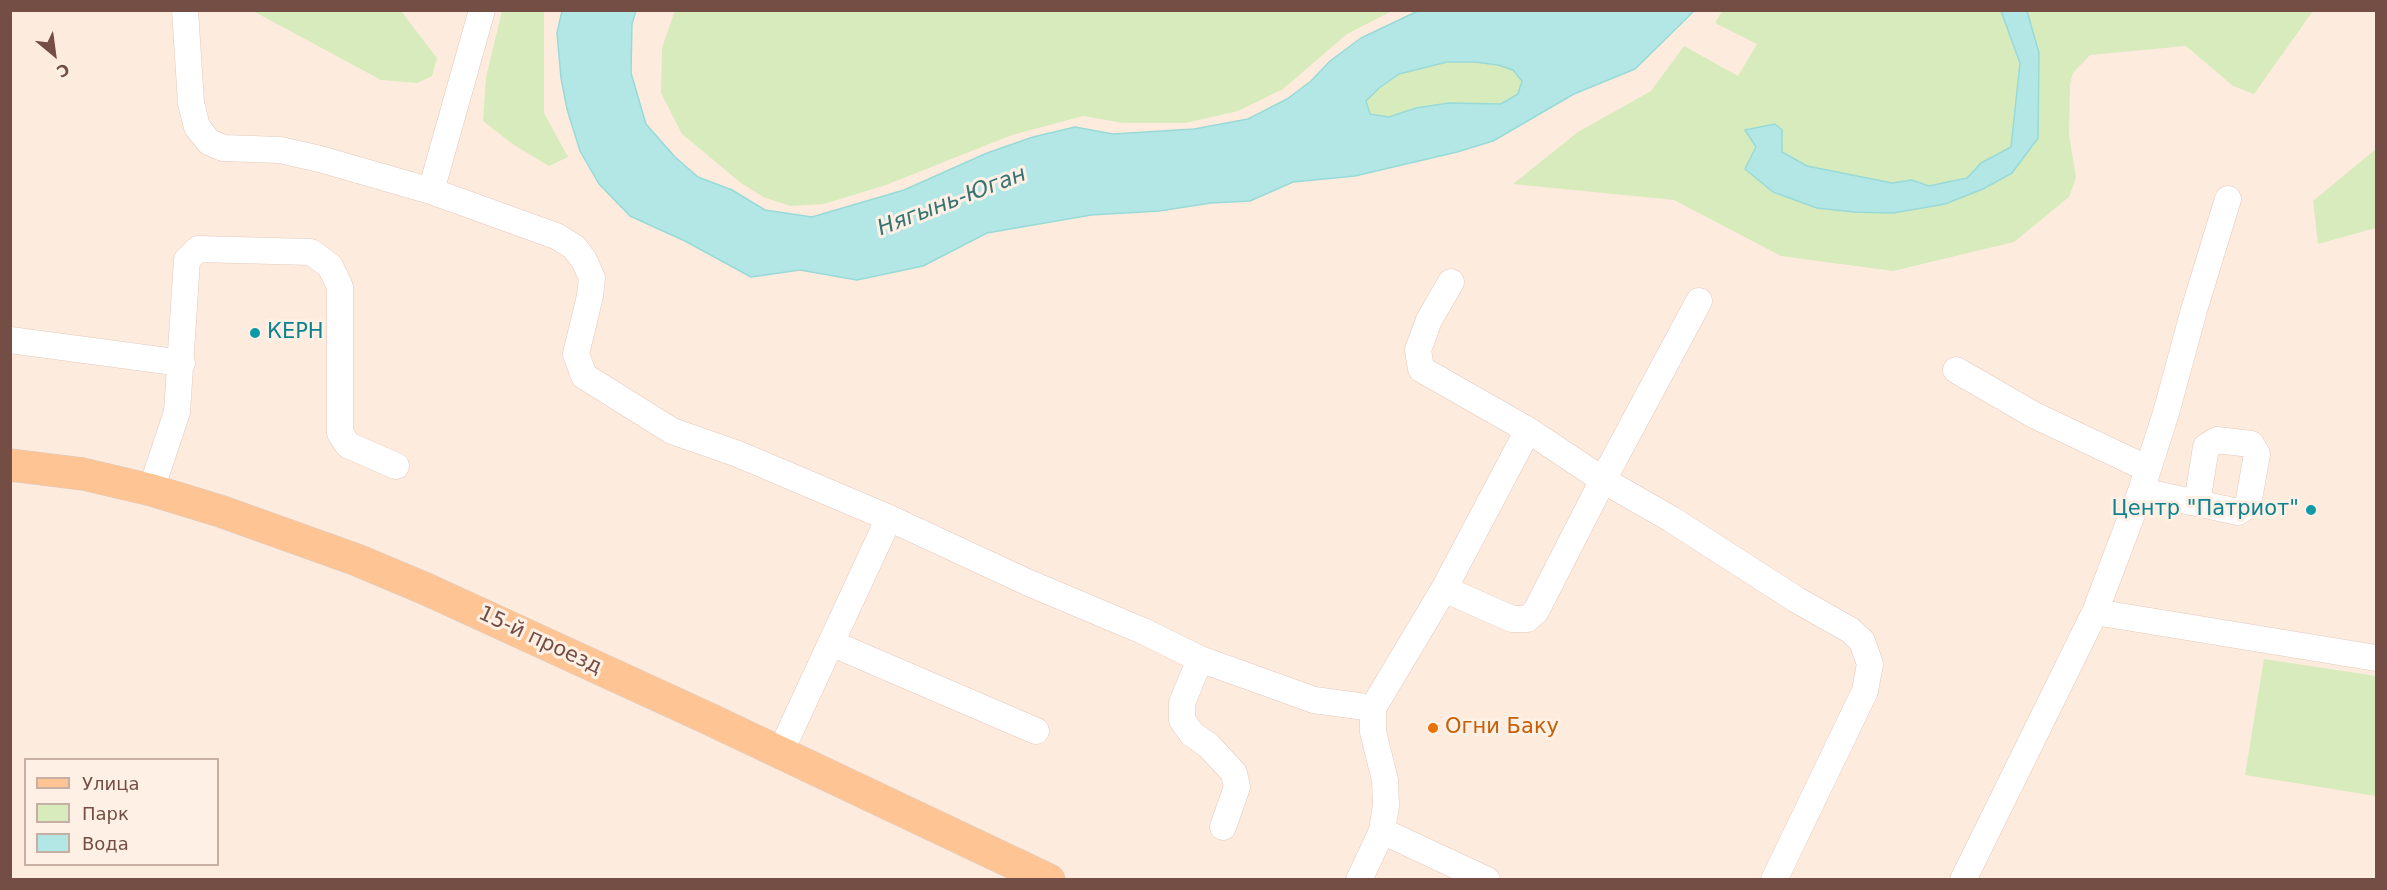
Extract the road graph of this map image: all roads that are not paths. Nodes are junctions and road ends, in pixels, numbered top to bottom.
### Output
1 (185, 10) edge
2 (482, 10) edge
3 (431, 191) junction
4 (2228, 199) dead end
5 (1450, 282) dead end
6 (1700, 301) dead end
7 (10, 340) edge
8 (182, 363) junction
9 (1956, 370) dead end
10 (1528, 430) junction
11 (10, 465) edge
12 (396, 466) dead end
13 (1603, 480) junction
14 (2144, 480) junction
15 (151, 490) junction
16 (2197, 503) dead end
17 (889, 518) junction
18 (1444, 589) junction
19 (2096, 612) junction
20 (831, 643) junction
21 (2376, 658) edge
22 (1200, 659) junction
23 (1373, 708) junction
24 (1036, 731) dead end
25 (780, 753) junction
26 (1223, 827) dead end
27 (1382, 831) junction
28 (1049, 879) edge
29 (1359, 879) edge
30 (1487, 879) edge
31 (1774, 879) edge
32 (1963, 879) edge

1 - 3 street
2 - 3 street
3 - 17 street
4 - 14 street
5 - 10 street
6 - 13 street
7 - 8 street
8 - 12 street
8 - 15 street
9 - 14 street
10 - 13 street
10 - 18 street
11 - 15 main road, 15-й проезд
13 - 18 street
13 - 31 street
14 - 16 street
14 - 19 street
15 - 25 main road, 15-й проезд
17 - 20 street
17 - 22 street
18 - 23 street
19 - 21 street
19 - 32 street
20 - 24 street
20 - 25 street
22 - 23 street
22 - 26 street
23 - 27 street
25 - 28 main road, 15-й проезд
27 - 29 street
27 - 30 street

